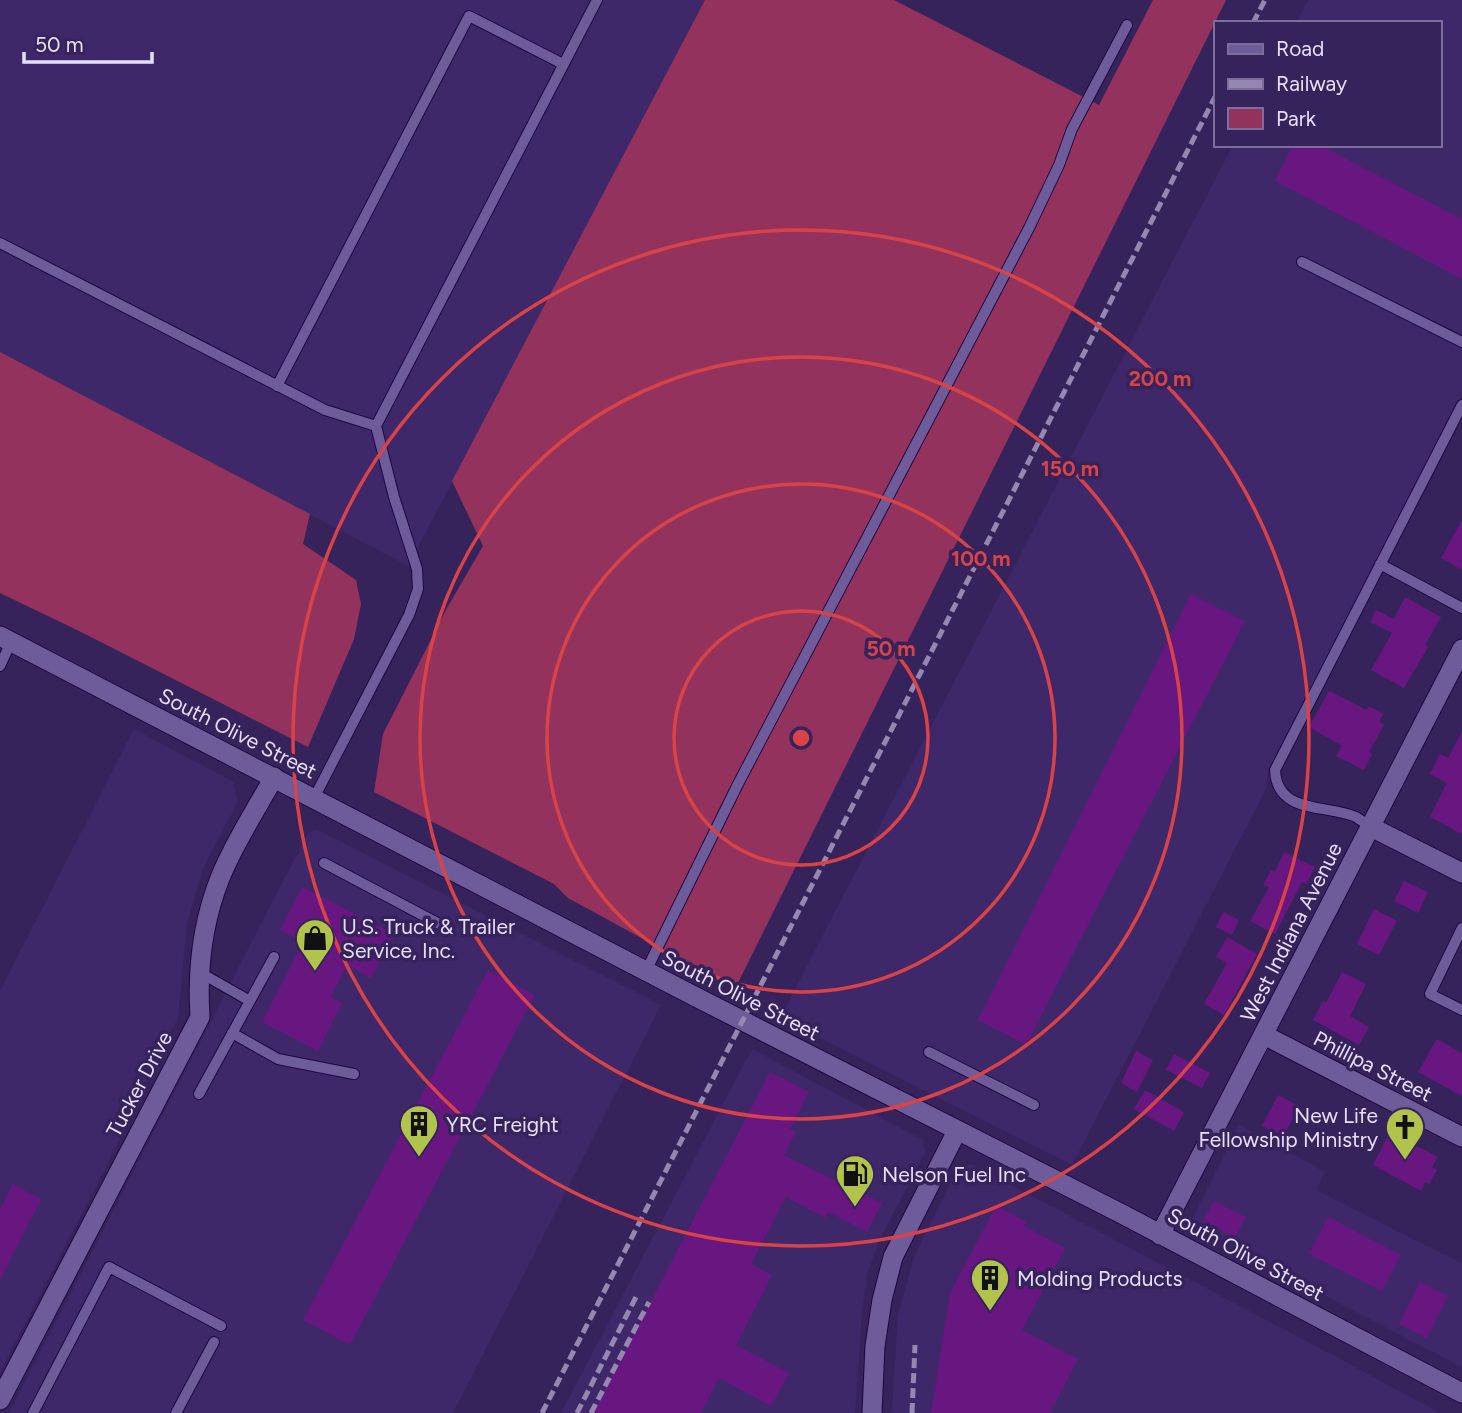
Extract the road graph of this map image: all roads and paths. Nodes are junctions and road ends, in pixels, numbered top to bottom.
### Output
1 (597, 0) edge
2 (1127, 25) dead end
3 (563, 64) junction
4 (0, 243) edge
5 (1301, 262) dead end
6 (1462, 342) edge
7 (278, 386) junction
8 (1462, 405) edge
9 (376, 426) junction
10 (1380, 564) junction
11 (1462, 607) edge
12 (6, 639) edge
13 (1462, 649) edge
14 (0, 666) edge
15 (274, 777) junction
16 (314, 797) junction
17 (1371, 827) junction
18 (324, 863) dead end
19 (1462, 873) edge
20 (443, 926) dead end
21 (1462, 928) edge
22 (274, 957) dead end
23 (646, 971) junction
24 (199, 972) junction
25 (250, 1000) junction
26 (1462, 1010) edge
27 (232, 1033) junction
28 (1264, 1035) junction
29 (929, 1052) dead end
30 (354, 1074) dead end
31 (200, 1094) dead end
32 (1034, 1105) dead end
33 (957, 1131) junction
34 (1462, 1137) edge
35 (1160, 1235) junction
36 (221, 1326) dead end
37 (214, 1342) dead end
38 (1462, 1393) edge
39 (0, 1400) edge
40 (33, 1413) edge
41 (176, 1413) edge
42 (872, 1413) edge

1 - 3 lane
2 - 23 lane
3 - 7 lane
3 - 9 lane
4 - 7 lane
5 - 6 lane
7 - 9 lane
8 - 10 lane
9 - 16 lane
10 - 11 lane
10 - 17 lane
12 - 14 lane
12 - 15 street, South Olive Street
13 - 17 street, West Indiana Avenue
15 - 16 street, South Olive Street
15 - 24 street, Tucker Drive
16 - 23 street, South Olive Street
17 - 19 street
17 - 28 street, West Indiana Avenue
18 - 20 lane
21 - 26 lane
22 - 25 lane
23 - 33 street, South Olive Street
24 - 25 lane
24 - 39 street, Tucker Drive
25 - 27 lane
27 - 30 lane
27 - 31 lane
28 - 34 street, Phillipa Street
28 - 35 street, West Indiana Avenue
29 - 32 lane
33 - 35 street, South Olive Street
33 - 42 street
35 - 38 street, South Olive Street
36 - 40 lane
37 - 41 lane

